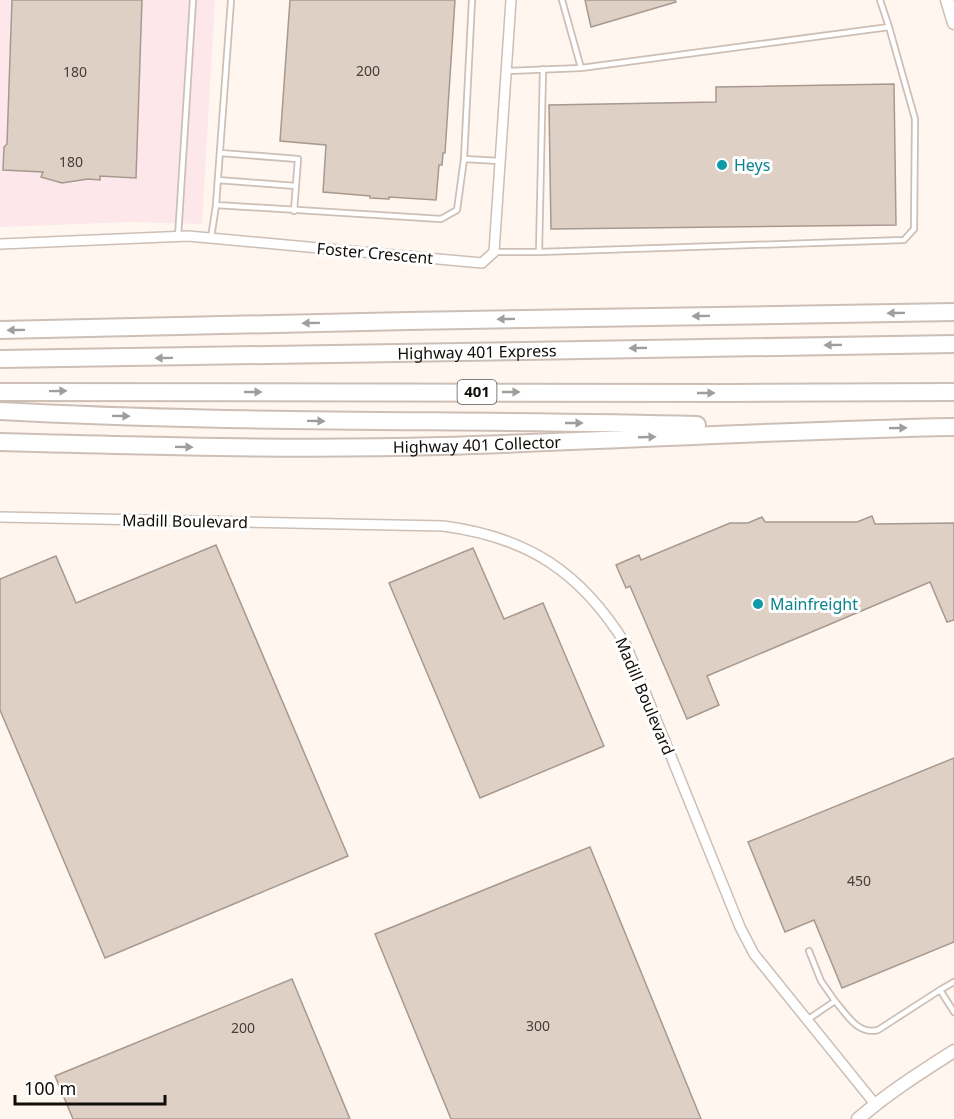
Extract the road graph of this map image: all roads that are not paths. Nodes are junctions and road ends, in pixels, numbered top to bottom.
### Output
1 (193, 0) edge
2 (231, 0) edge
3 (472, 0) edge
4 (511, 0) edge
5 (562, 0) edge
6 (880, 0) edge
7 (947, 0) edge
8 (954, 23) edge
9 (889, 27) junction
10 (581, 68) junction
11 (543, 69) junction
12 (507, 71) junction
13 (220, 153) junction
14 (464, 159) junction
15 (500, 160) junction
16 (218, 180) junction
17 (296, 186) junction
18 (216, 205) junction
19 (294, 211) junction
20 (178, 237) junction
21 (211, 238) junction
22 (0, 244) edge
23 (494, 252) junction
24 (539, 252) junction
25 (954, 312) edge
26 (0, 330) edge
27 (954, 344) edge
28 (0, 359) edge
29 (0, 392) edge
30 (954, 392) edge
31 (0, 411) edge
32 (954, 427) edge
33 (842, 429) junction
34 (0, 442) edge
35 (0, 517) edge
36 (809, 951) dead end
37 (954, 982) edge
38 (940, 990) junction
39 (835, 1001) junction
40 (954, 1012) edge
41 (807, 1020) junction
42 (954, 1051) edge
43 (875, 1104) junction
44 (858, 1119) edge

1 - 20 lane
2 - 13 lane
3 - 14 lane
4 - 12 street
5 - 10 lane
6 - 9 lane
7 - 8 main road
9 - 10 lane
9 - 24 lane
10 - 11 lane
11 - 12 lane
11 - 24 lane
12 - 15 street
13 - 16 lane
13 - 17 lane
14 - 15 lane
14 - 19 lane
15 - 23 street
16 - 17 lane
16 - 18 lane
17 - 19 lane
18 - 19 lane
18 - 21 lane
20 - 21 street, Foster Crescent
20 - 22 street, Foster Crescent
21 - 23 street, Foster Crescent
23 - 24 lane
25 -> 26 highway
27 -> 28 highway, Highway 401 Express
29 -> 30 highway, 401
31 -> 33 highway
33 -> 32 highway, Highway 401 Collector
34 -> 33 highway, Highway 401 Collector
35 - 41 street, Madill Boulevard
36 - 39 lane
37 - 38 lane
38 - 39 lane
38 - 40 lane
39 - 41 lane
41 - 43 street, Madill Boulevard
42 - 43 main road
43 - 44 main road

